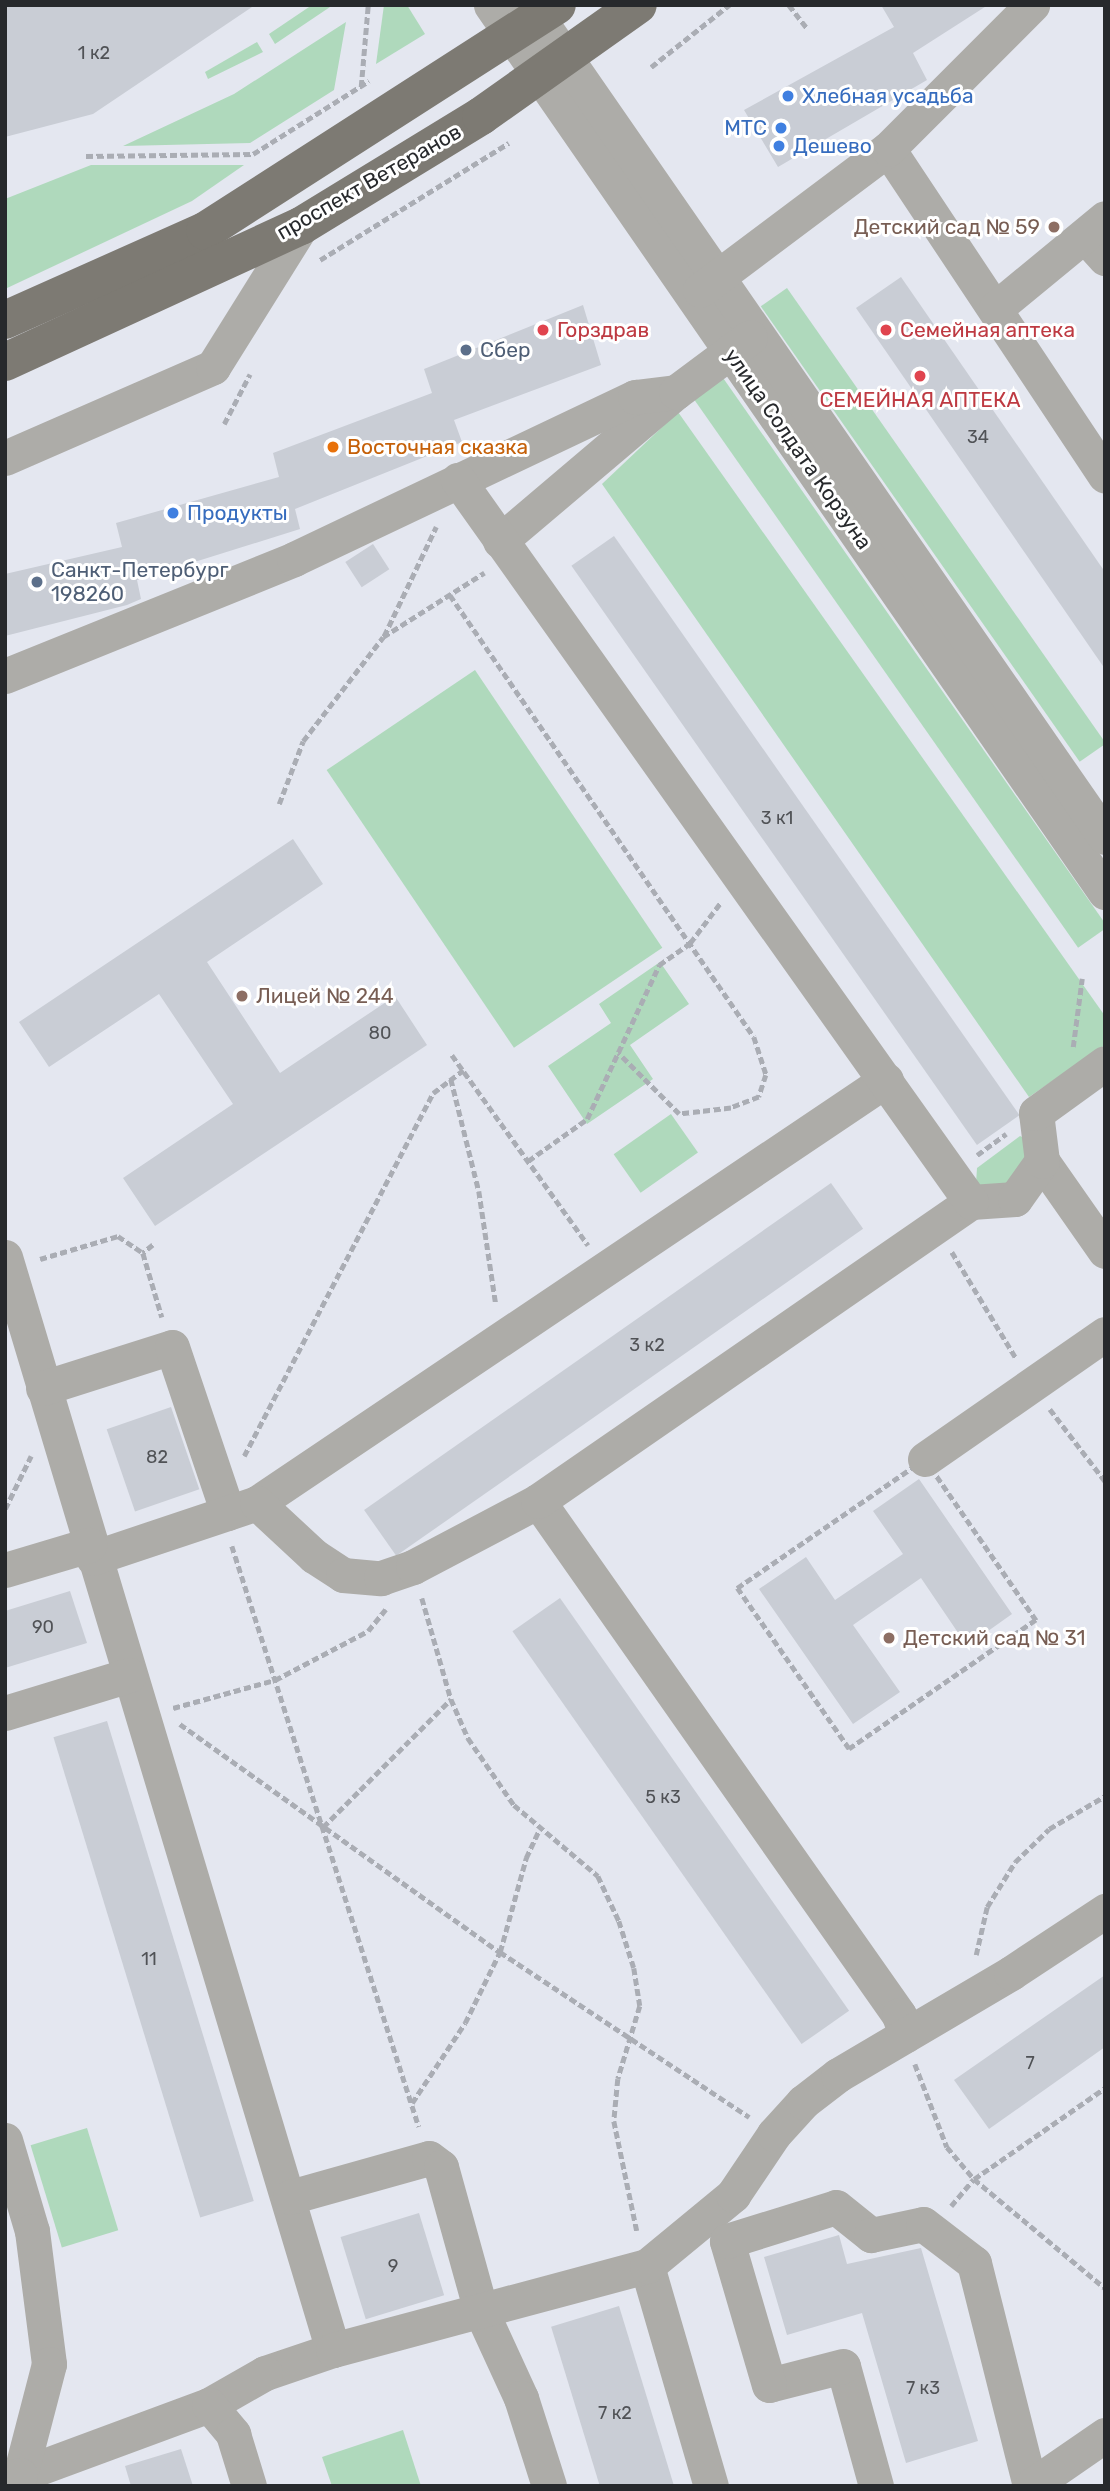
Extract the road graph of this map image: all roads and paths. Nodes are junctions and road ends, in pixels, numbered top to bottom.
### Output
1 (368, 5) edge
2 (638, 5) edge
3 (729, 5) edge
4 (789, 5) edge
5 (1031, 5) edge
6 (526, 14) edge
7 (807, 28) dead end
8 (553, 67) junction
9 (651, 67) dead end
10 (372, 79) dead end
11 (361, 87) junction
12 (509, 143) dead end
13 (888, 149) junction
14 (86, 156) dead end
15 (302, 226) junction
16 (1098, 238) edge
17 (317, 263) dead end
18 (705, 286) junction
19 (996, 308) junction
20 (5, 320) edge
21 (744, 342) junction
22 (5, 362) edge
23 (255, 364) dead end
24 (676, 392) junction
25 (224, 424) dead end
26 (5, 458) edge
27 (1105, 475) edge
28 (458, 481) junction
29 (505, 548) junction
30 (450, 595) junction
31 (383, 637) junction
32 (5, 676) edge
33 (279, 804) dead end
34 (1105, 837) edge
35 (740, 877) junction
36 (1105, 892) edge
37 (690, 943) junction
38 (1082, 979) dead end
39 (618, 1053) junction
40 (452, 1055) dead end
41 (1105, 1063) edge
42 (463, 1070) junction
43 (451, 1079) junction
44 (886, 1080) junction
45 (1067, 1090) junction
46 (1036, 1113) junction
47 (528, 1161) junction
48 (1042, 1161) junction
49 (951, 1173) junction
50 (971, 1202) junction
51 (153, 1245) dead end
52 (1105, 1251) edge
53 (143, 1253) junction
54 (606, 1270) junction
55 (8, 1274) edge
56 (1105, 1334) edge
57 (501, 1341) junction
58 (172, 1347) junction
59 (47, 1401) junction
60 (243, 1458) dead end
61 (925, 1459) junction
62 (538, 1501) junction
63 (242, 1508) junction
64 (5, 1509) edge
65 (91, 1551) junction
66 (413, 1567) junction
67 (5, 1570) edge
68 (129, 1675) junction
69 (275, 1681) junction
70 (451, 1699) junction
71 (5, 1713) edge
72 (1105, 1796) edge
73 (323, 1827) junction
74 (539, 1830) junction
75 (1105, 1911) edge
76 (500, 1952) junction
77 (974, 1965) dead end
78 (906, 2035) junction
79 (632, 2039) junction
80 (1105, 2088) edge
81 (412, 2104) junction
82 (774, 2134) junction
83 (5, 2140) edge
84 (429, 2158) junction
85 (974, 2179) junction
86 (290, 2197) junction
87 (647, 2266) junction
88 (1105, 2288) edge
89 (481, 2311) junction
90 (333, 2350) junction
91 (209, 2406) junction
92 (1105, 2435) edge
93 (12, 2478) edge
94 (249, 2486) edge
95 (549, 2486) edge
96 (711, 2486) edge
97 (876, 2486) edge
98 (1030, 2486) edge

1 - 11 path
2 - 8 main road, проспект Ветеранов
3 - 9 path
4 - 7 path
5 - 13 street
6 - 8 street, улица Солдата Корзуна
6 - 20 main road, проспект Ветеранов
8 - 15 main road, проспект Ветеранов
8 - 18 street, улица Солдата Корзуна
10 - 11 path
11 - 14 path
12 - 17 path
13 - 18 street
13 - 19 street
15 - 22 main road, проспект Ветеранов
15 - 26 street
16 - 19 street
18 - 21 street, улица Солдата Корзуна
19 - 27 street
21 - 24 street
21 - 34 street, улица Солдата Корзуна
21 - 36 street, улица Солдата Корзуна
23 - 25 path
24 - 28 street
24 - 29 street
28 - 29 street
28 - 31 path
28 - 32 street
29 - 30 path
29 - 35 street
30 - 31 path
30 - 37 path
31 - 33 path
35 - 37 path
35 - 44 street
37 - 39 path
37 - 39 path
38 - 45 path
39 - 47 path
40 - 42 path
41 - 45 street
42 - 43 path
42 - 47 path
43 - 57 path
43 - 60 path
44 - 49 street
44 - 54 street
45 - 46 street
46 - 48 street
46 - 49 path
47 - 54 path
48 - 50 street
48 - 52 street
49 - 50 street
50 - 62 street
51 - 53 path
53 - 55 path
53 - 58 path
54 - 57 street
55 - 59 street
56 - 61 street
57 - 63 street
58 - 59 street
58 - 63 street
59 - 64 path
59 - 65 street
61 - 61 path
62 - 66 street
62 - 78 street
63 - 65 street
63 - 66 street
63 - 69 path
65 - 67 street
65 - 68 street
66 - 69 path
66 - 70 path
68 - 71 street
68 - 86 street
69 - 73 path
69 - 73 path
70 - 73 path
70 - 74 path
72 - 77 path
73 - 76 path
73 - 81 path
74 - 76 path
74 - 79 path
75 - 78 street
76 - 79 path
76 - 81 path
78 - 82 street
78 - 85 path
79 - 82 path
79 - 87 path
80 - 85 path
81 - 84 path
82 - 87 street
83 - 93 street
84 - 86 street
84 - 89 street
85 - 88 path
86 - 90 street
87 - 89 street
87 - 96 street
89 - 90 street
89 - 95 street
90 - 91 street
91 - 93 street
91 - 94 street
92 - 98 street
97 - 98 street

